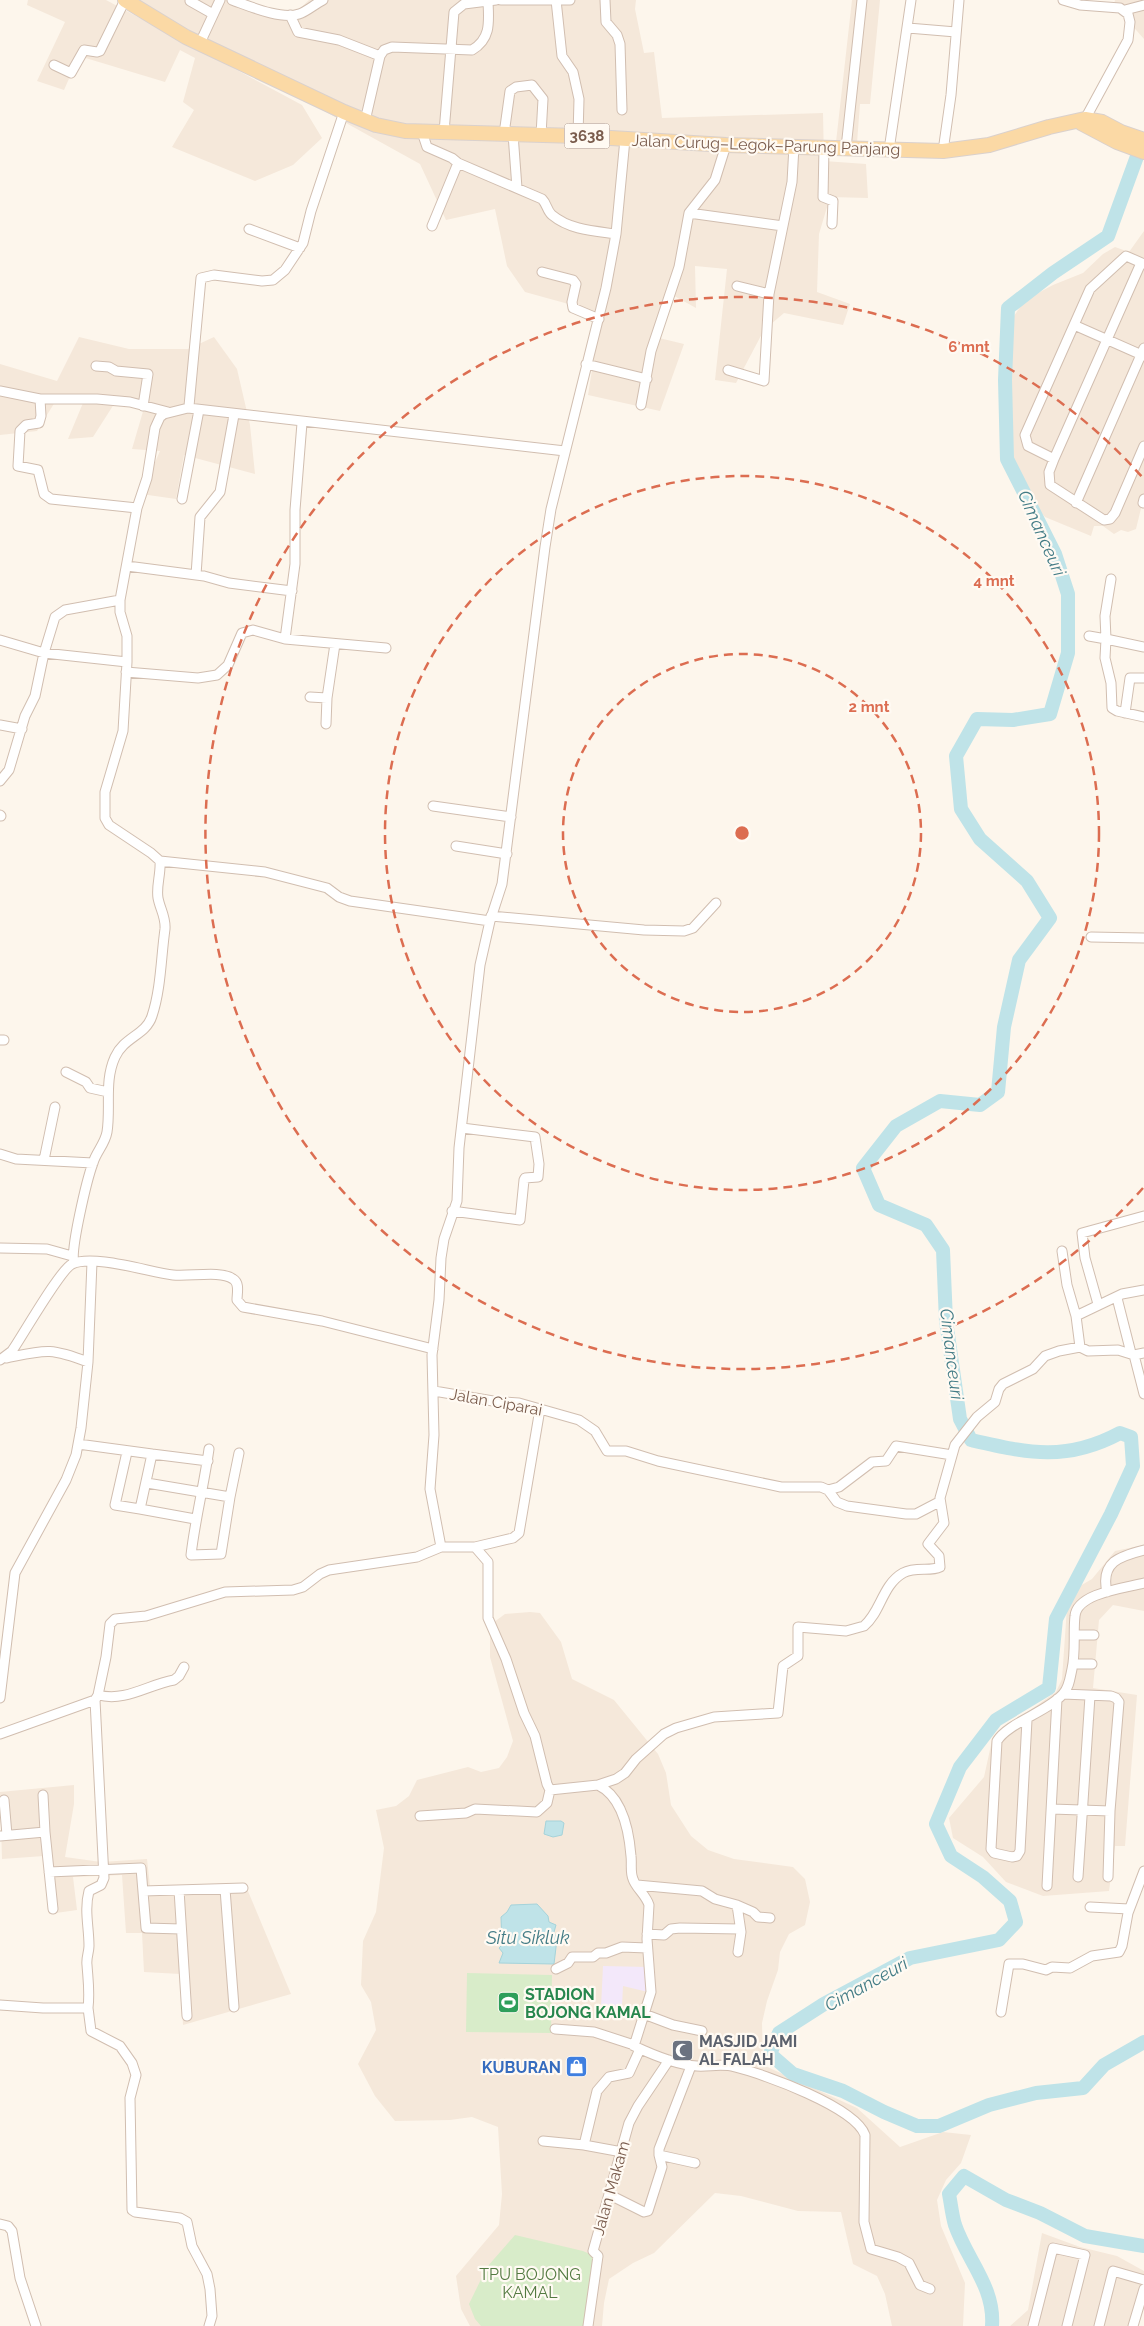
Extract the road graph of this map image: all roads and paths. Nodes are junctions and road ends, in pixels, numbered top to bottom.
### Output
1 (125, 0) edge
2 (190, 0) edge
3 (220, 0) edge
4 (232, 0) edge
5 (323, 0) edge
6 (501, 0) edge
7 (556, 0) edge
8 (570, 0) edge
9 (605, 0) edge
10 (862, 0) edge
11 (911, 0) edge
12 (959, 0) edge
13 (1063, 0) edge
14 (492, 1) edge
15 (454, 4) edge
16 (1144, 5) edge
17 (1125, 10) junction
18 (213, 14) junction
19 (290, 15) junction
20 (908, 28) junction
21 (956, 32) junction
22 (200, 43) junction
23 (452, 48) junction
24 (380, 56) junction
25 (54, 65) dead end
26 (622, 110) dead end
27 (344, 112) junction
28 (365, 121) junction
29 (1081, 122) junction
30 (422, 132) junction
31 (444, 132) junction
32 (509, 134) junction
33 (541, 135) junction
34 (578, 136) junction
35 (624, 139) junction
36 (726, 145) junction
37 (1143, 145) edge
38 (794, 146) junction
39 (824, 148) junction
40 (846, 148) junction
41 (890, 150) junction
42 (943, 151) junction
43 (458, 163) junction
44 (517, 188) junction
45 (689, 213) junction
46 (832, 224) dead end
47 (432, 226) dead end
48 (783, 226) junction
49 (249, 229) dead end
50 (616, 234) junction
51 (300, 248) junction
52 (1142, 264) edge
53 (542, 272) dead end
54 (737, 286) dead end
55 (769, 294) junction
56 (599, 319) junction
57 (1074, 325) junction
58 (1107, 340) junction
59 (1143, 353) edge
60 (586, 364) junction
61 (96, 366) dead end
62 (728, 370) dead end
63 (647, 379) junction
64 (0, 391) edge
65 (40, 399) junction
66 (641, 405) dead end
67 (142, 406) junction
68 (188, 408) junction
69 (199, 410) junction
70 (168, 412) junction
71 (234, 415) junction
72 (302, 423) junction
73 (1144, 446) edge
74 (565, 451) junction
75 (1054, 459) junction
76 (1142, 459) edge
77 (182, 499) dead end
78 (1076, 502) junction
79 (137, 508) junction
80 (127, 566) junction
81 (196, 575) junction
82 (1111, 580) dead end
83 (292, 591) junction
84 (120, 600) junction
85 (1089, 636) dead end
86 (285, 639) junction
87 (1106, 639) junction
88 (0, 640) edge
89 (335, 644) junction
90 (1144, 647) edge
91 (386, 648) dead end
92 (44, 654) junction
93 (126, 667) junction
94 (1144, 678) edge
95 (310, 697) dead end
96 (327, 698) junction
97 (1125, 713) junction
98 (1144, 716) edge
99 (326, 724) dead end
100 (0, 725) edge
101 (22, 729) junction
102 (0, 781) edge
103 (433, 806) dead end
104 (511, 817) junction
105 (456, 846) dead end
106 (507, 854) junction
107 (160, 861) junction
108 (716, 904) dead end
109 (490, 919) junction
110 (1091, 937) dead end
111 (1144, 938) edge
112 (66, 1072) dead end
113 (108, 1092) junction
114 (55, 1107) dead end
115 (462, 1128) junction
116 (0, 1154) edge
117 (44, 1160) junction
118 (93, 1163) junction
119 (452, 1211) junction
120 (1144, 1216) edge
121 (0, 1248) edge
122 (1062, 1251) dead end
123 (73, 1260) junction
124 (92, 1262) junction
125 (1144, 1290) edge
126 (1117, 1298) junction
127 (1098, 1304) junction
128 (1076, 1316) junction
129 (1080, 1347) junction
130 (433, 1349) junction
131 (1144, 1353) edge
132 (1132, 1354) junction
133 (2, 1359) edge
134 (88, 1362) junction
135 (434, 1391) junction
136 (1144, 1394) edge
137 (540, 1409) junction
138 (78, 1444) junction
139 (210, 1450) dead end
140 (127, 1452) junction
141 (239, 1453) dead end
142 (152, 1454) junction
143 (952, 1455) junction
144 (208, 1462) junction
145 (147, 1483) junction
146 (828, 1490) junction
147 (201, 1491) junction
148 (230, 1497) junction
149 (939, 1502) junction
150 (140, 1509) junction
151 (195, 1519) junction
152 (441, 1547) junction
153 (475, 1548) junction
154 (1144, 1550) edge
155 (1144, 1583) edge
156 (1107, 1592) junction
157 (1075, 1634) junction
158 (1094, 1635) dead end
159 (1073, 1664) junction
160 (1092, 1664) dead end
161 (184, 1668) dead end
162 (1060, 1696) junction
163 (1090, 1696) junction
164 (97, 1697) junction
165 (0, 1698) edge
166 (1027, 1720) junction
167 (0, 1734) edge
168 (598, 1785) junction
169 (550, 1790) junction
170 (43, 1795) dead end
171 (4, 1800) dead end
172 (1052, 1809) junction
173 (1082, 1809) junction
174 (1110, 1811) junction
175 (420, 1816) dead end
176 (45, 1832) junction
177 (4, 1835) edge
178 (104, 1869) junction
179 (1144, 1871) edge
180 (49, 1872) junction
181 (1078, 1877) dead end
182 (1108, 1877) dead end
183 (637, 1885) junction
184 (1047, 1886) dead end
185 (243, 1888) dead end
186 (226, 1889) junction
187 (179, 1890) junction
188 (143, 1891) junction
189 (737, 1905) junction
190 (1090, 1907) dead end
191 (52, 1909) dead end
192 (1129, 1909) junction
193 (770, 1918) dead end
194 (181, 1929) junction
195 (740, 1929) junction
196 (647, 1934) junction
197 (648, 1948) junction
198 (738, 1952) dead end
199 (556, 1969) dead end
200 (0, 2005) edge
201 (234, 2007) dead end
202 (88, 2008) junction
203 (1001, 2012) dead end
204 (644, 2014) junction
205 (187, 2016) dead end
206 (555, 2029) dead end
207 (702, 2031) dead end
208 (637, 2047) junction
209 (669, 2060) junction
210 (691, 2066) junction
211 (543, 2141) dead end
212 (584, 2145) junction
213 (622, 2152) junction
214 (658, 2155) junction
215 (695, 2163) dead end
216 (614, 2197) dead end
217 (0, 2224) edge
218 (1144, 2280) edge
219 (930, 2289) dead end
220 (1144, 2289) edge
221 (36, 2326) edge
222 (210, 2326) edge
223 (588, 2326) edge
224 (1033, 2326) edge
225 (1067, 2326) edge
226 (1099, 2326) edge
227 (1134, 2326) edge

1 - 22 main road, Jalan Curug–Legok–Parung Panjang / 3638
1 - 25 street
2 - 18 street
3 - 18 street
4 - 19 street
5 - 19 street
6 - 7 street
7 - 8 street
7 - 34 street
9 - 26 street
10 - 40 street
11 - 20 street
12 - 21 street
13 - 17 street
14 - 15 street
14 - 23 street
15 - 23 street
16 - 17 street
17 - 29 street
18 - 22 street
19 - 24 street
20 - 21 street
20 - 41 street
21 - 42 street
22 - 27 main road, Jalan Curug–Legok–Parung Panjang / 3638
23 - 24 street
23 - 31 street
24 - 28 street
27 - 28 main road, Jalan Curug–Legok–Parung Panjang / 3638
27 - 51 street
28 - 30 main road, Jalan Curug–Legok–Parung Panjang / 3638
29 - 37 main road, Jalan Curug–Legok–Parung Panjang / 3638
29 - 42 main road, Jalan Curug–Legok–Parung Panjang / 3638
30 - 31 main road, Jalan Curug–Legok–Parung Panjang / 3638
30 - 43 street
31 - 32 main road, Jalan Curug–Legok–Parung Panjang / 3638
32 - 33 main road, Jalan Curug–Legok–Parung Panjang / 3638
32 - 33 street
32 - 44 street
33 - 34 main road, Jalan Curug–Legok–Parung Panjang / 3638
34 - 35 main road, Jalan Curug–Legok–Parung Panjang / 3638
35 - 36 main road, Jalan Curug–Legok–Parung Panjang / 3638
35 - 50 street
36 - 38 main road, Jalan Curug–Legok–Parung Panjang / 3638
36 - 45 street
38 - 39 main road, Jalan Curug–Legok–Parung Panjang / 3638
38 - 48 street
39 - 40 main road, Jalan Curug–Legok–Parung Panjang / 3638
39 - 46 street
40 - 41 main road, Jalan Curug–Legok–Parung Panjang / 3638
41 - 42 main road, Jalan Curug–Legok–Parung Panjang / 3638
43 - 44 street
43 - 47 street
44 - 50 street
45 - 48 street
45 - 63 street
48 - 55 street
49 - 51 street
50 - 56 street
51 - 68 street
52 - 57 street
52 - 58 street
53 - 56 street
54 - 55 street
55 - 62 street
56 - 60 street
57 - 58 street
57 - 75 street
58 - 59 street
58 - 75 street
59 - 78 street
60 - 63 street
60 - 74 street
61 - 67 street
63 - 66 street
64 - 65 street
65 - 67 street
65 - 79 street
67 - 70 street
68 - 69 street
68 - 70 street
69 - 71 street
69 - 77 street
70 - 79 street
71 - 72 street
71 - 81 street
72 - 74 street
72 - 83 street
73 - 76 street
74 - 104 street
75 - 78 street
76 - 78 street
79 - 80 street
80 - 81 street
80 - 84 street
81 - 83 street
82 - 87 street
83 - 86 street
84 - 92 street
84 - 93 street
85 - 87 street
86 - 89 street
86 - 93 street
87 - 90 street
87 - 97 street
88 - 92 street
89 - 91 street
89 - 96 street
92 - 93 street
92 - 101 street
93 - 107 street
94 - 97 street
95 - 96 street
96 - 99 street
97 - 98 street
100 - 101 street
101 - 102 street
103 - 104 street
104 - 106 street
105 - 106 street
106 - 109 street
107 - 109 street
107 - 113 street
108 - 109 street
109 - 115 street
110 - 111 street
112 - 113 street
113 - 118 street
114 - 117 street
115 - 119 street
115 - 119 street
116 - 117 street
117 - 118 street
118 - 123 street
119 - 130 street
120 - 127 street
121 - 123 street
122 - 128 street
123 - 124 street
123 - 133 street
124 - 130 street
124 - 134 street
125 - 126 street
126 - 127 street
126 - 132 street
127 - 128 street
128 - 129 street
129 - 132 street
129 - 143 street
130 - 135 street
131 - 132 street
132 - 136 street
133 - 134 street
134 - 138 street
135 - 137 street, Jalan Ciparai
135 - 152 street
137 - 146 street, Jalan Ciparai
137 - 153 street
138 - 140 street
138 - 165 street
139 - 144 street
140 - 142 street
140 - 150 street
141 - 148 street
142 - 144 street
142 - 145 street
143 - 146 street
143 - 149 street
144 - 147 street
145 - 147 street
145 - 150 street
146 - 149 street
147 - 148 street
147 - 151 street
148 - 151 street
149 - 168 street
150 - 151 street
152 - 153 street
152 - 164 street
153 - 169 street
154 - 156 street
155 - 156 street
156 - 157 street
157 - 158 street
157 - 159 street
159 - 160 street
159 - 162 street
161 - 164 street
162 - 163 street
162 - 166 street
162 - 172 street
163 - 173 street
163 - 174 street
164 - 167 street
164 - 178 street
166 - 166 street
168 - 169 street
168 - 183 street
169 - 175 street
170 - 176 street
171 - 177 street
172 - 173 street
172 - 184 street
173 - 174 street
173 - 181 street
174 - 182 street
176 - 177 street
176 - 180 street
178 - 180 street
178 - 188 street
178 - 202 street
179 - 192 street
180 - 191 street
183 - 189 street
183 - 196 street
185 - 186 street
186 - 187 street
186 - 201 street
187 - 188 street
187 - 194 street
188 - 194 street
189 - 193 street
189 - 195 street
190 - 192 street
192 - 203 street
194 - 205 street
195 - 196 street
195 - 198 street
196 - 197 street
197 - 199 street
197 - 204 street
200 - 202 street
202 - 222 street
204 - 207 street
204 - 208 street
206 - 208 street
208 - 209 street
208 - 212 street
209 - 210 street
209 - 213 street, Jalan Makam
210 - 214 street
210 - 219 street
211 - 212 street
212 - 213 street
213 - 223 street, Jalan Makam
214 - 215 street
214 - 216 street
217 - 221 street
218 - 226 street
220 - 227 street
224 - 225 street

